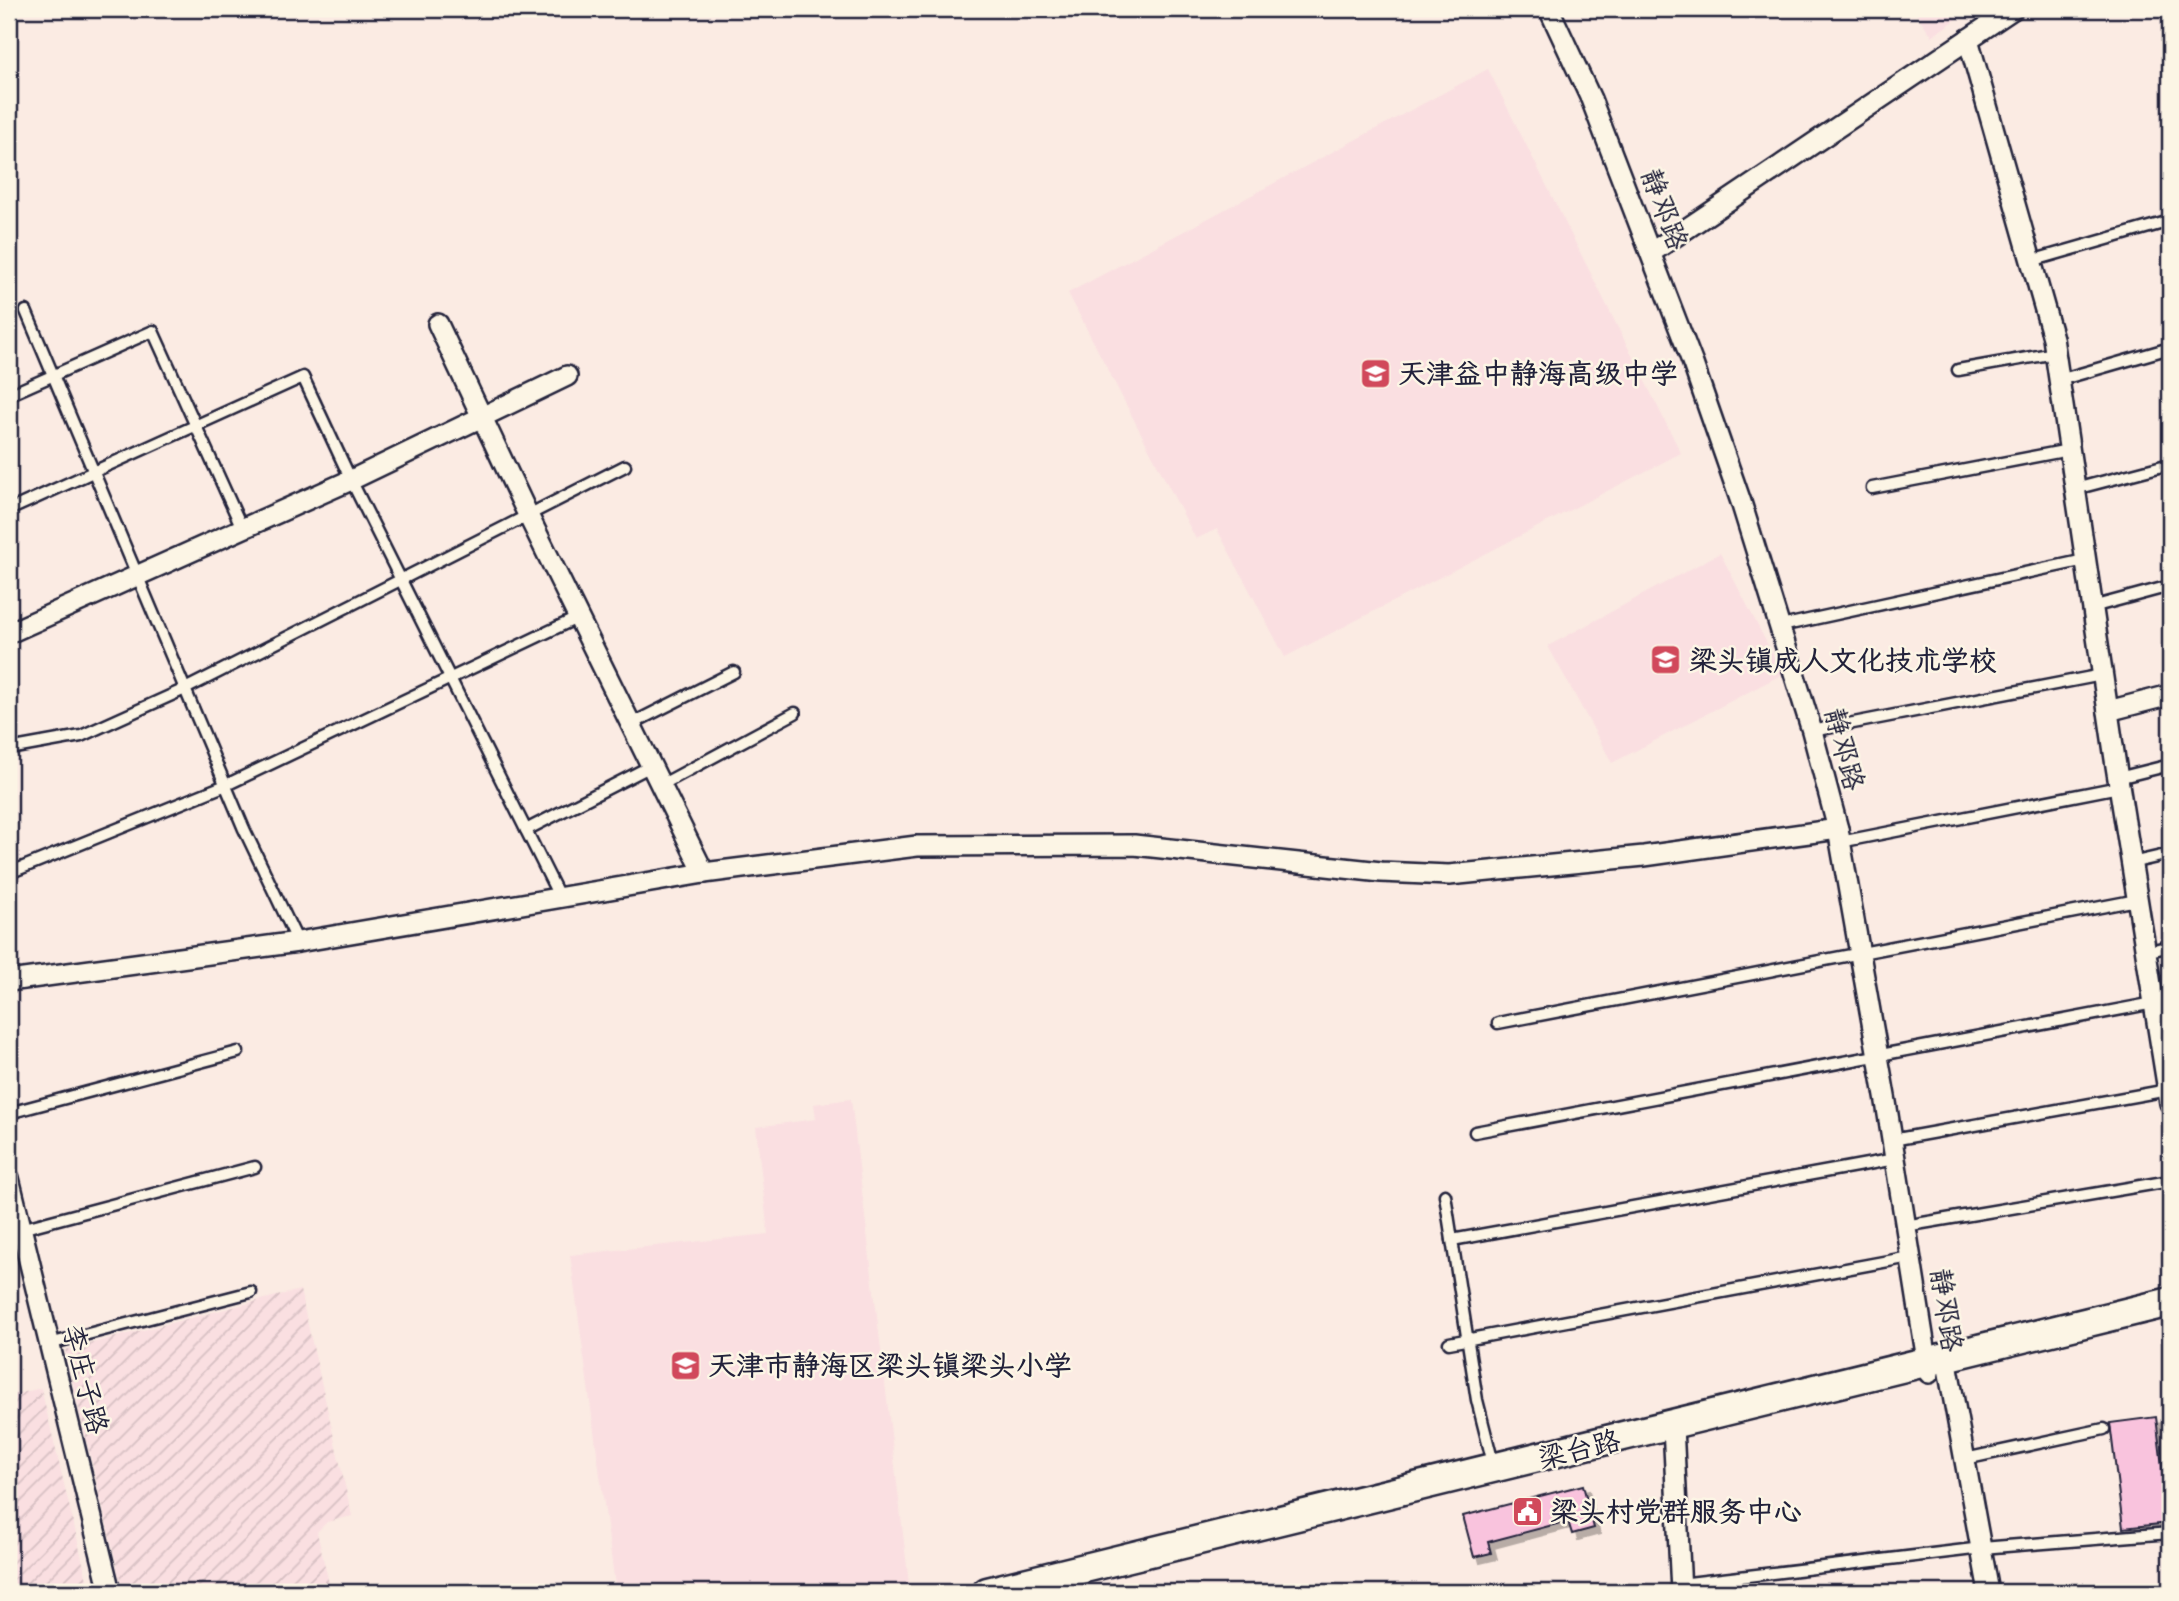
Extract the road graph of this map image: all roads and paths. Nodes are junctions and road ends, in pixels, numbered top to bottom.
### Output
1 (1549, 9) edge
2 (2013, 9) edge
3 (1968, 39) junction
4 (2170, 221) edge
5 (1652, 252) junction
6 (2031, 261) junction
7 (26, 311) dead end
8 (438, 324) dead end
9 (2170, 348) edge
10 (2055, 353) junction
11 (1958, 370) dead end
12 (53, 375) junction
13 (567, 376) dead end
14 (2059, 380) junction
15 (9, 395) edge
16 (482, 418) junction
17 (195, 428) junction
18 (2069, 450) junction
19 (2170, 464) edge
20 (625, 466) dead end
21 (93, 472) junction
22 (351, 480) junction
23 (1872, 488) dead end
24 (2075, 489) junction
25 (9, 510) edge
26 (529, 517) junction
27 (242, 528) junction
28 (2085, 561) junction
29 (136, 575) junction
30 (402, 580) junction
31 (2170, 586) edge
32 (2092, 607) junction
33 (579, 617) junction
34 (1781, 626) junction
35 (9, 633) edge
36 (734, 672) dead end
37 (2102, 675) junction
38 (451, 679) junction
39 (185, 690) junction
40 (2170, 695) edge
41 (2108, 711) junction
42 (796, 713) dead end
43 (631, 724) junction
44 (1812, 731) junction
45 (9, 750) edge
46 (2170, 765) edge
47 (651, 766) junction
48 (2118, 782) junction
49 (226, 785) junction
50 (661, 785) junction
51 (526, 830) junction
52 (1839, 835) junction
53 (2170, 854) edge
54 (2131, 863) junction
55 (9, 873) edge
56 (704, 873) junction
57 (559, 896) junction
58 (2137, 900) junction
59 (298, 942) junction
60 (2170, 946) edge
61 (2146, 952) junction
62 (1860, 954) junction
63 (9, 981) edge
64 (2154, 1003) junction
65 (1498, 1023) dead end
66 (237, 1052) dead end
67 (1878, 1056) junction
68 (2169, 1097) edge
69 (9, 1113) edge
70 (1475, 1132) dead end
71 (1893, 1150) junction
72 (255, 1167) dead end
73 (9, 1178) edge
74 (2170, 1181) edge
75 (1445, 1195) dead end
76 (1905, 1226) junction
77 (21, 1229) junction
78 (1452, 1240) junction
79 (1910, 1257) junction
80 (251, 1292) dead end
81 (2170, 1308) edge
82 (1467, 1340) junction
83 (1449, 1343) dead end
84 (49, 1345) junction
85 (1938, 1366) junction
86 (2104, 1429) dead end
87 (1674, 1432) junction
88 (1965, 1459) junction
89 (1495, 1476) junction
90 (2170, 1533) edge
91 (1982, 1548) junction
92 (1680, 1588) edge
93 (110, 1592) edge
94 (987, 1592) edge
95 (1040, 1592) edge
96 (1989, 1592) edge

1 - 5 street, 静邓路
2 - 3 street
3 - 5 street
3 - 6 street
4 - 6 lane
5 - 34 street, 静邓路
6 - 10 street
7 - 12 lane
8 - 16 street
9 - 14 lane
10 - 11 lane
10 - 14 street
12 - 15 lane
12 - 17 lane
12 - 21 lane
13 - 16 street
14 - 18 street
16 - 22 street
16 - 26 street
17 - 21 lane
17 - 22 lane
17 - 27 lane
18 - 23 lane
18 - 24 street
19 - 24 lane
20 - 26 lane
21 - 25 lane
21 - 29 lane
22 - 27 street
22 - 30 lane
24 - 28 street
26 - 30 lane
26 - 33 street
27 - 29 street
28 - 32 street
28 - 34 lane
29 - 35 street
29 - 39 lane
30 - 38 lane
30 - 39 lane
31 - 32 lane
32 - 37 street
33 - 38 lane
33 - 43 street
34 - 44 street, 静邓路
36 - 43 lane
37 - 41 street
37 - 44 lane
38 - 49 lane
38 - 51 lane
39 - 45 lane
39 - 49 lane
40 - 41 street
41 - 48 street
42 - 50 lane
43 - 47 street
44 - 52 street, 静邓路
46 - 48 lane
47 - 50 street
47 - 51 lane
48 - 52 lane
48 - 54 street
49 - 55 lane
49 - 59 lane
50 - 56 street
51 - 57 lane
52 - 56 street
52 - 62 street, 静邓路
53 - 54 lane
54 - 58 street
56 - 57 street
57 - 59 street
58 - 61 street
58 - 62 lane
59 - 63 street
60 - 61 lane
61 - 64 street
62 - 65 lane
62 - 67 street, 静邓路
64 - 67 lane
64 - 68 street
66 - 69 lane
67 - 70 lane
67 - 71 street, 静邓路
68 - 71 lane
71 - 76 street, 静邓路
71 - 78 lane
72 - 77 lane
73 - 77 street, 李庄子路
74 - 76 lane
75 - 78 lane
76 - 79 street, 静邓路
77 - 84 street, 李庄子路
78 - 82 lane
79 - 82 lane
79 - 85 street, 静邓路
80 - 84 lane
81 - 85 main road, 梁台路
82 - 83 lane
82 - 89 lane
84 - 93 street, 李庄子路
85 - 87 main road, 梁台路
85 - 88 street, 静邓路
86 - 88 lane
87 - 89 main road, 梁台路
87 - 92 street
88 - 91 street, 静邓路
89 - 94 main road, 梁台路
89 - 95 main road, 梁台路
90 - 91 lane
91 - 92 lane
91 - 96 street, 静邓路

